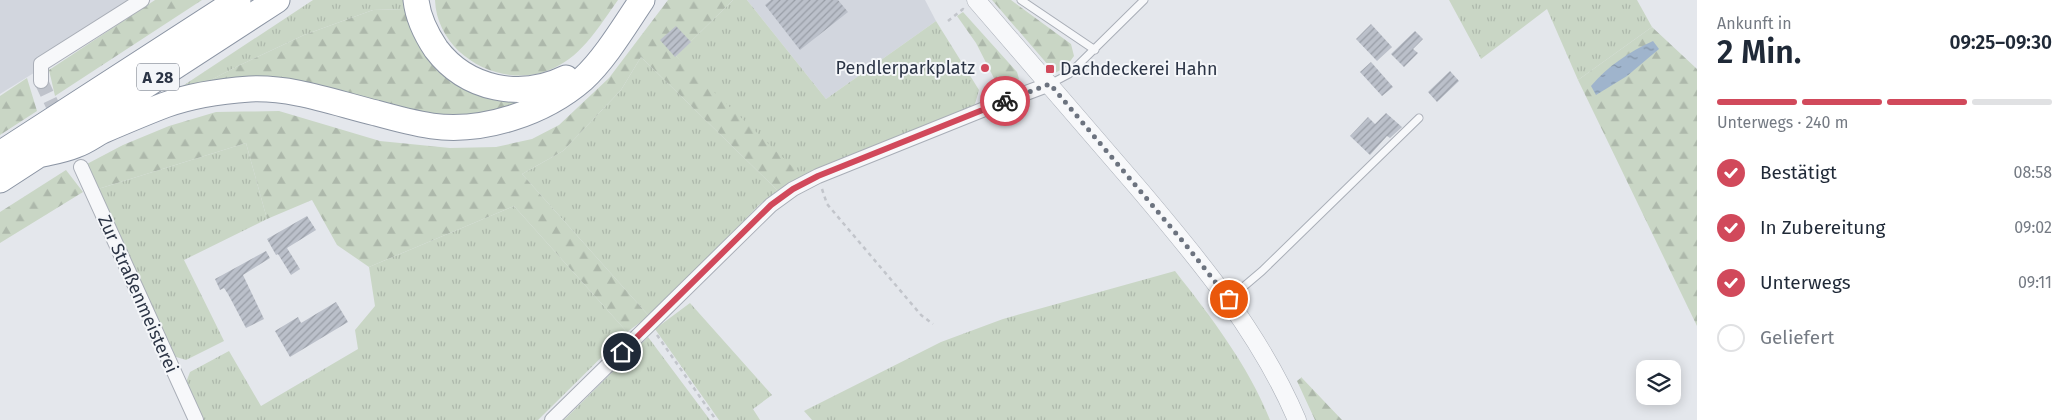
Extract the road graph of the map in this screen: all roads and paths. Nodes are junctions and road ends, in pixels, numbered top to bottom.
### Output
1 (142, 0) edge
2 (238, 0) edge
3 (277, 0) edge
4 (416, 0) edge
5 (642, 0) edge
6 (1021, 0) edge
7 (1144, 0) edge
8 (972, 8) edge
9 (948, 21) dead end
10 (1095, 50) junction
11 (604, 54) junction
12 (41, 81) tunnel mouth
13 (1050, 84) junction
14 (1419, 118) dead end
15 (0, 154) edge
16 (39, 155) junction
17 (81, 167) dead end
18 (818, 176) junction
19 (0, 180) edge
20 (1229, 299) junction
21 (933, 324) dead end
22 (650, 325) junction
23 (196, 420) edge
24 (552, 420) edge
25 (716, 420) edge
26 (1297, 420) edge

1 - 12 street
2 - 15 highway, A 28
3 - 16 highway, A 28
4 - 11 highway
5 - 11 highway
6 - 10 lane
7 - 10 lane
8 - 9 path
8 - 13 street
10 - 13 lane
11 - 16 highway
13 - 18 street
13 - 20 street
14 - 20 lane
16 - 19 highway, A 28
17 - 23 street, Zur Straßenmeisterei
18 - 21 path
18 - 22 street
20 - 26 street
22 - 24 street
22 - 25 path

